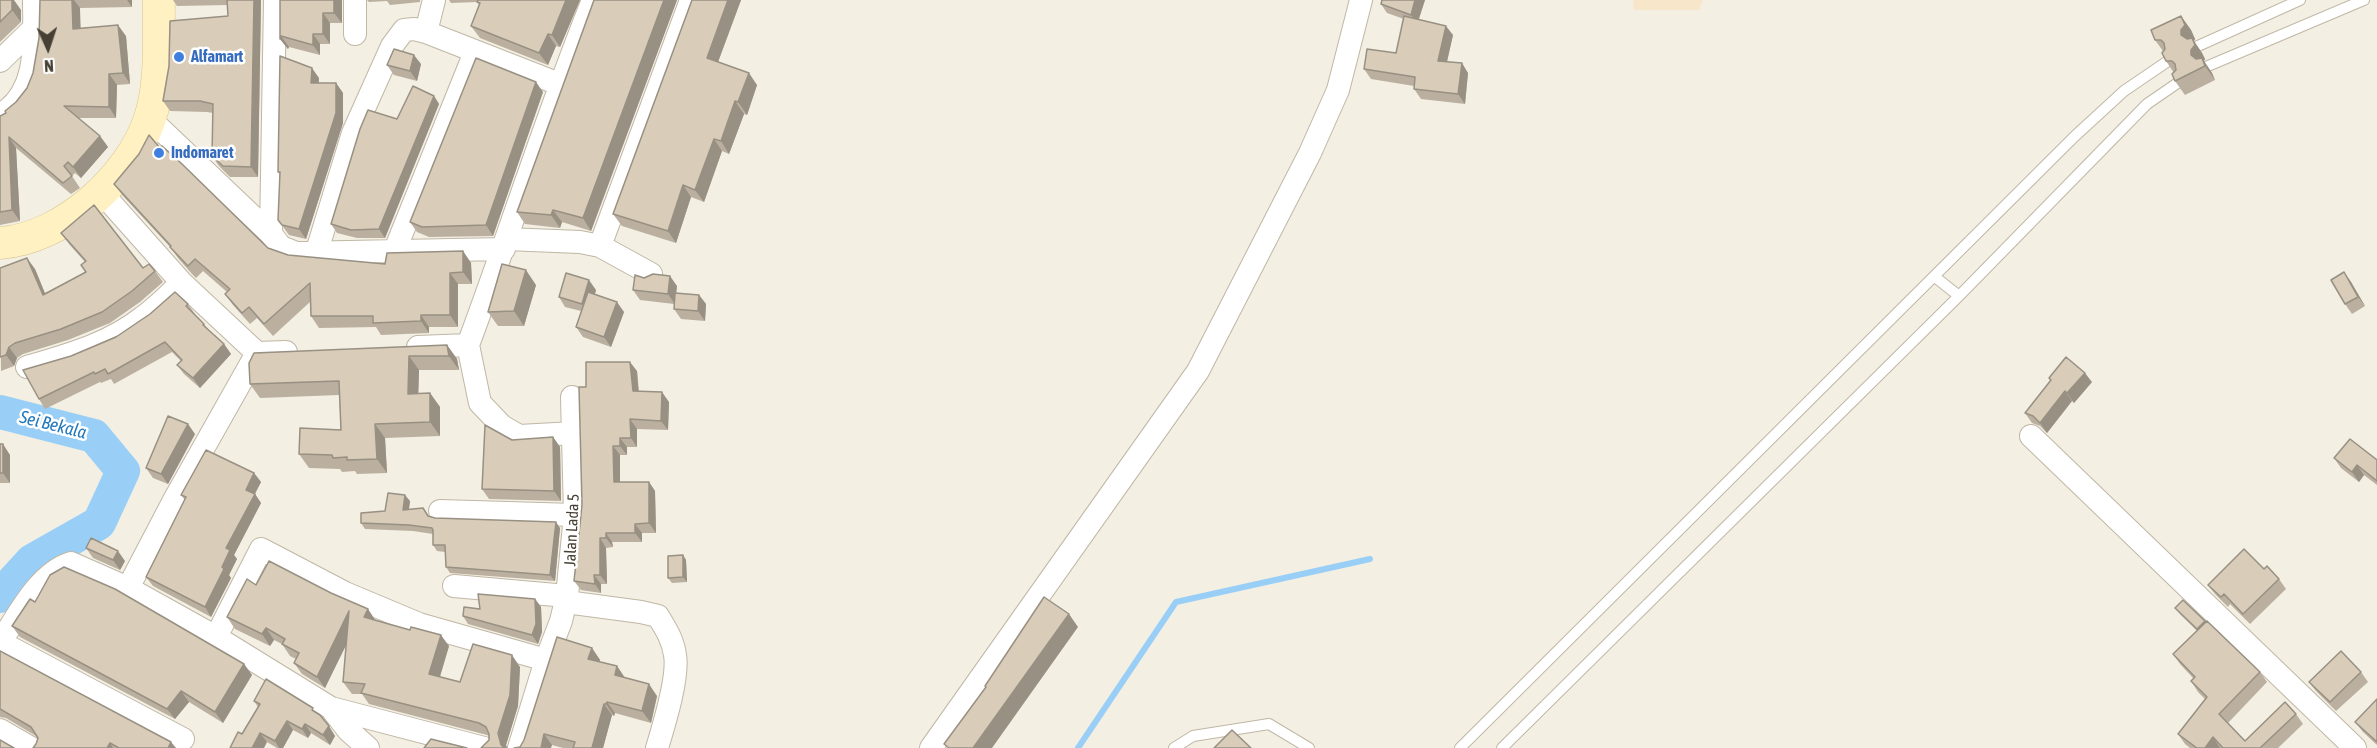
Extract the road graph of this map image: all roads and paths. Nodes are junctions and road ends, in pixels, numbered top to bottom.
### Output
1 (34, 0) edge
2 (159, 0) edge
3 (274, 0) edge
4 (355, 0) edge
5 (434, 0) edge
6 (593, 0) edge
7 (690, 0) edge
8 (1361, 0) edge
9 (2300, 0) edge
10 (2364, 0) edge
11 (34, 28) junction
12 (426, 32) junction
13 (355, 34) dead end
14 (2198, 46) dead end
15 (475, 52) junction
16 (0, 61) edge
17 (2168, 61) edge
18 (2208, 66) dead end
19 (2179, 82) edge
20 (559, 84) junction
21 (0, 115) edge
22 (150, 119) junction
23 (101, 192) junction
24 (271, 234) junction
25 (0, 243) edge
26 (505, 244) junction
27 (600, 246) junction
28 (395, 250) junction
29 (316, 254) junction
30 (651, 273) edge
31 (1935, 277) junction
32 (182, 283) junction
33 (1959, 296) junction
34 (468, 345) junction
35 (398, 347) edge
36 (304, 351) edge
37 (257, 353) junction
38 (27, 367) edge
39 (572, 397) dead end
40 (574, 433) junction
41 (2031, 436) dead end
42 (440, 511) dead end
43 (575, 515) junction
44 (454, 586) dead end
45 (128, 588) junction
46 (567, 599) junction
47 (216, 637) junction
48 (0, 642) edge
49 (546, 660) junction
50 (331, 708) junction
51 (0, 730) edge
52 (183, 739) dead end
53 (31, 748) edge
54 (368, 748) edge
55 (484, 748) edge
56 (519, 748) edge
57 (657, 748) edge
58 (931, 748) edge
59 (1174, 748) edge
60 (1309, 748) edge
61 (1460, 748) edge
62 (1502, 748) edge
63 (2355, 748) edge

1 - 11 street
2 - 22 street
3 - 24 street
4 - 13 street
5 - 12 street
6 - 20 street
7 - 27 street
8 - 58 street
9 - 14 lane
10 - 18 lane
11 - 16 street
11 - 21 street
12 - 15 street
12 - 29 street
15 - 20 street
15 - 28 street
17 - 31 lane
19 - 33 lane
20 - 26 street
22 - 23 street
22 - 24 street
23 - 25 street
23 - 32 street
24 - 29 street
26 - 27 street
26 - 28 street
26 - 34 street
27 - 30 street
28 - 29 street
31 - 33 lane
31 - 61 lane
32 - 37 street
32 - 38 street
33 - 62 lane
34 - 35 street
34 - 40 street
36 - 37 street
37 - 45 street
39 - 40 street, Jalan Lada 5
40 - 43 street, Jalan Lada 5
41 - 63 street
42 - 43 street
43 - 46 street, Jalan Lada 5
44 - 46 street
45 - 47 street
45 - 48 street
46 - 49 street, Jalan Lada 5
46 - 57 street
47 - 49 street
47 - 50 street
48 - 52 street
49 - 56 street, Jalan Lada 5
50 - 54 street
50 - 55 street
51 - 53 street
59 - 60 lane

